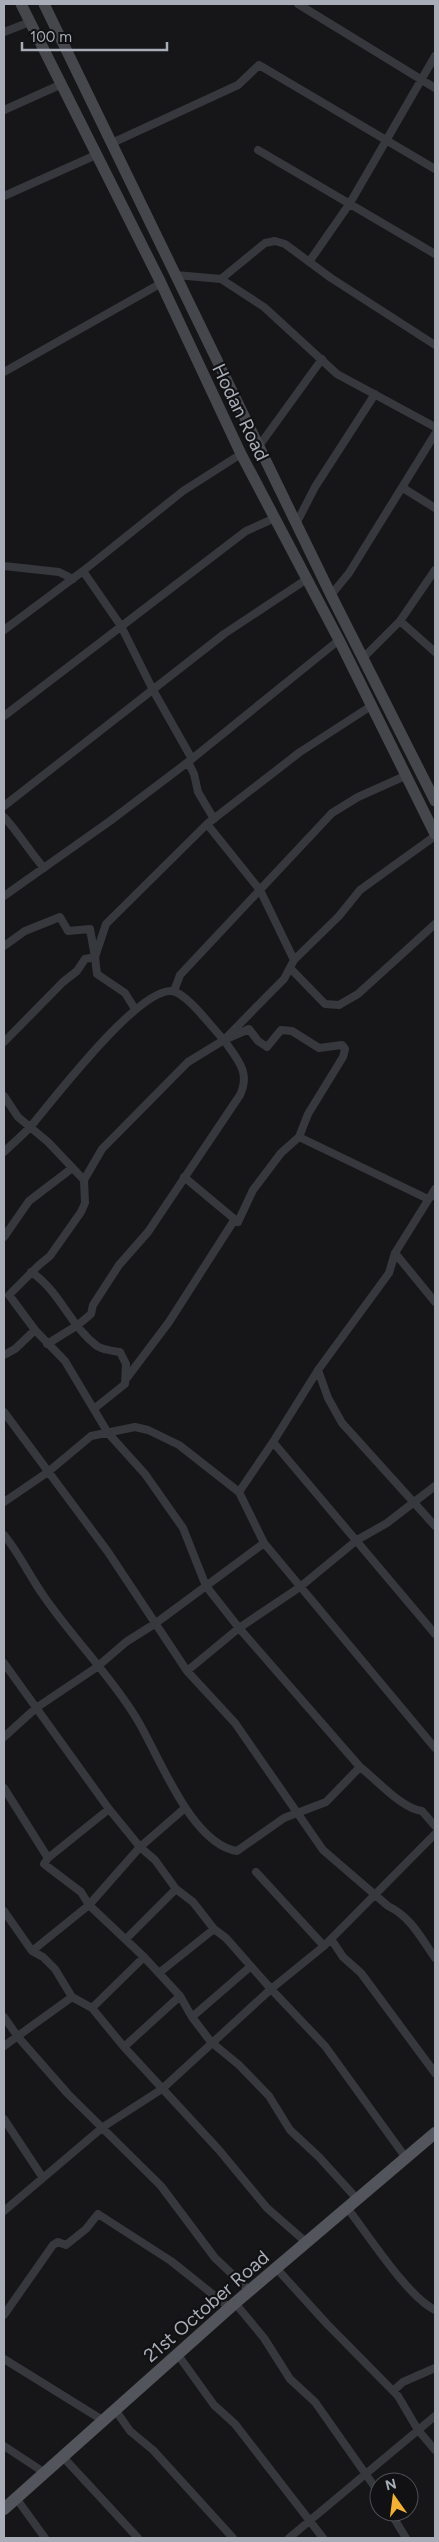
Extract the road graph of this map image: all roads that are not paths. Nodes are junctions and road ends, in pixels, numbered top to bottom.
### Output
1 (20, 4) edge
2 (44, 4) edge
3 (298, 4) edge
4 (30, 22) junction
5 (4, 32) edge
6 (435, 56) edge
7 (421, 79) junction
8 (62, 84) junction
9 (435, 88) edge
10 (4, 110) edge
11 (385, 140) junction
12 (112, 144) junction
13 (258, 150) dead end
14 (96, 155) junction
15 (435, 169) edge
16 (4, 196) edge
17 (350, 203) junction
18 (435, 254) edge
19 (309, 262) junction
20 (176, 275) junction
21 (221, 279) junction
22 (160, 281) junction
23 (435, 346) edge
24 (322, 360) junction
25 (4, 372) edge
26 (375, 394) junction
27 (435, 427) edge
28 (435, 434) edge
29 (259, 446) junction
30 (241, 454) junction
31 (403, 488) junction
32 (435, 508) edge
33 (275, 518) junction
34 (296, 524) junction
35 (4, 566) edge
36 (435, 570) edge
37 (83, 571) junction
38 (73, 579) junction
39 (307, 579) junction
40 (331, 595) junction
41 (400, 621) junction
42 (121, 626) junction
43 (4, 630) edge
44 (339, 640) junction
45 (435, 652) edge
46 (362, 658) junction
47 (153, 690) junction
48 (371, 706) junction
49 (4, 716) edge
50 (190, 760) junction
51 (405, 776) junction
52 (435, 801) edge
53 (5, 803) edge
54 (4, 817) edge
55 (214, 819) junction
56 (207, 824) junction
57 (435, 835) edge
58 (44, 868) junction
59 (260, 890) junction
60 (4, 896) edge
61 (435, 924) edge
62 (4, 946) edge
63 (95, 957) junction
64 (294, 960) junction
65 (291, 969) junction
66 (174, 991) junction
67 (135, 1009) junction
68 (224, 1040) junction
69 (4, 1042) edge
70 (4, 1096) edge
71 (30, 1128) junction
72 (299, 1137) junction
73 (4, 1152) edge
74 (71, 1169) junction
75 (184, 1176) junction
76 (84, 1180) junction
77 (435, 1188) edge
78 (435, 1194) edge
79 (428, 1199) junction
80 (238, 1222) junction
81 (4, 1237) edge
82 (395, 1253) junction
83 (31, 1272) junction
84 (6, 1293) edge
85 (435, 1302) edge
86 (78, 1326) junction
87 (35, 1330) junction
88 (47, 1344) junction
89 (4, 1355) edge
90 (318, 1370) junction
91 (126, 1380) junction
92 (95, 1408) junction
93 (4, 1412) edge
94 (108, 1433) junction
95 (273, 1442) junction
96 (48, 1472) junction
97 (435, 1486) edge
98 (239, 1492) junction
99 (4, 1502) edge
100 (416, 1503) junction
101 (435, 1526) edge
102 (4, 1534) edge
103 (357, 1540) junction
104 (264, 1543) junction
105 (206, 1586) junction
106 (300, 1588) junction
107 (156, 1623) junction
108 (239, 1628) junction
109 (435, 1634) edge
110 (4, 1663) edge
111 (97, 1667) junction
112 (187, 1671) junction
113 (36, 1708) junction
114 (4, 1737) edge
115 (435, 1748) edge
116 (360, 1767) junction
117 (4, 1788) edge
118 (185, 1808) junction
119 (109, 1809) junction
120 (297, 1812) junction
121 (435, 1826) edge
122 (435, 1834) edge
123 (140, 1847) junction
124 (48, 1858) junction
125 (256, 1872) dead end
126 (176, 1889) junction
127 (376, 1893) junction
128 (89, 1905) junction
129 (4, 1911) edge
130 (214, 1929) junction
131 (126, 1939) junction
132 (332, 1939) junction
133 (324, 1946) junction
134 (32, 1951) junction
135 (144, 1957) junction
136 (435, 1958) edge
137 (251, 1966) junction
138 (159, 1973) junction
139 (271, 1989) junction
140 (72, 1996) junction
141 (180, 1996) junction
142 (92, 2008) junction
143 (4, 2017) edge
144 (192, 2017) junction
145 (18, 2037) junction
146 (211, 2042) junction
147 (4, 2046) edge
148 (124, 2047) junction
149 (435, 2074) edge
150 (162, 2089) junction
151 (4, 2120) edge
152 (103, 2127) junction
153 (435, 2133) edge
154 (406, 2158) junction
155 (43, 2178) junction
156 (358, 2200) junction
157 (5, 2208) edge
158 (348, 2209) junction
159 (307, 2243) junction
160 (277, 2268) junction
161 (250, 2291) junction
162 (233, 2306) junction
163 (435, 2310) edge
164 (4, 2316) edge
165 (178, 2355) junction
166 (4, 2359) edge
167 (435, 2368) edge
168 (393, 2391) junction
169 (116, 2411) junction
170 (435, 2416) edge
171 (104, 2420) junction
172 (418, 2430) junction
173 (4, 2446) edge
174 (435, 2450) edge
175 (62, 2457) junction
176 (45, 2472) junction
177 (366, 2473) junction
178 (369, 2478) edge
179 (16, 2498) junction
180 (4, 2509) edge
181 (309, 2520) junction
182 (396, 2522) edge
183 (44, 2538) edge
184 (138, 2538) edge
185 (233, 2538) edge
186 (289, 2538) edge
187 (323, 2538) edge
188 (406, 2538) edge

1 - 4 main road, Hodan Road
2 - 12 main road, Hodan Road
3 - 7 street
4 - 5 street
4 - 8 main road, Hodan Road
6 - 7 street
7 - 9 street
7 - 11 street
8 - 10 street
8 - 14 main road, Hodan Road
11 - 12 street
11 - 15 street
11 - 17 street
12 - 20 main road, Hodan Road
13 - 17 street
14 - 16 street
14 - 22 main road, Hodan Road
17 - 18 street
17 - 19 street
19 - 21 street
19 - 23 street
20 - 21 street
20 - 29 main road, Hodan Road
21 - 24 street
22 - 25 street
22 - 30 main road, Hodan Road
24 - 26 street
24 - 29 street
26 - 27 street
26 - 34 street
28 - 31 street
29 - 34 main road, Hodan Road
30 - 33 main road, Hodan Road
30 - 37 street
31 - 32 street
31 - 40 street
33 - 39 main road, Hodan Road
33 - 42 street
34 - 40 main road, Hodan Road
35 - 38 street
36 - 41 street
37 - 38 street
37 - 42 street
38 - 43 street
39 - 44 main road, Hodan Road
39 - 47 street
40 - 46 main road, Hodan Road
41 - 45 street
41 - 46 street
42 - 47 street
42 - 49 street
44 - 48 main road, Hodan Road
44 - 50 street
46 - 52 main road, Hodan Road
47 - 50 street
47 - 53 street
48 - 51 main road, Hodan Road
48 - 55 street
50 - 55 street
50 - 58 street
51 - 57 main road, Hodan Road
51 - 59 street
54 - 58 street
55 - 56 street
56 - 59 street
56 - 63 street
57 - 64 street
58 - 60 street
59 - 64 street
59 - 66 street
61 - 65 street
62 - 63 street
63 - 67 street
63 - 69 street
64 - 65 street
65 - 68 street
66 - 67 street
66 - 68 street
67 - 71 street
68 - 72 street
68 - 75 street
68 - 76 street
70 - 71 street
71 - 73 street
71 - 74 street
72 - 79 street
72 - 80 street
74 - 76 street
74 - 81 street
75 - 80 street
75 - 86 street
76 - 83 street
77 - 79 street
78 - 79 street
79 - 82 street
80 - 91 street
82 - 85 street
82 - 90 street
83 - 84 street
83 - 86 street
84 - 87 street
86 - 88 street
86 - 91 street
87 - 88 street
87 - 89 street
88 - 92 street
90 - 95 street
90 - 100 street
91 - 92 street
92 - 94 street
93 - 96 street
94 - 96 street
94 - 98 street
94 - 105 street
95 - 98 street
95 - 103 street
96 - 99 street
96 - 107 street
97 - 100 street
98 - 104 street
100 - 101 street
100 - 103 street
102 - 111 street
103 - 106 street
103 - 109 street
104 - 105 street
104 - 106 street
105 - 107 street
105 - 108 street
106 - 108 street
106 - 115 street
107 - 111 street
107 - 112 street
108 - 112 street
108 - 116 street
110 - 113 street
111 - 113 street
111 - 118 street
112 - 120 street
113 - 114 street
113 - 119 street
116 - 120 street
116 - 121 street
117 - 124 street
118 - 120 street
118 - 123 street
119 - 123 street
119 - 124 street
120 - 127 street
122 - 127 street
123 - 126 street
123 - 128 street
124 - 128 street
125 - 133 street
126 - 130 street
126 - 131 street
127 - 132 street
127 - 136 street
128 - 131 street
128 - 134 street
129 - 134 street
130 - 137 street
130 - 138 street
131 - 135 street
132 - 133 street
132 - 149 street
133 - 139 street
134 - 140 street
135 - 138 street
135 - 142 street
137 - 139 street
137 - 144 street
138 - 141 street
139 - 146 street
139 - 154 street
140 - 142 street
140 - 145 street
141 - 144 street
141 - 148 street
142 - 148 street
143 - 145 street
144 - 146 street
145 - 147 street
145 - 152 street
146 - 150 street
146 - 156 street
148 - 150 street
150 - 152 street
150 - 159 street
151 - 155 street
152 - 155 street
152 - 161 street
153 - 154 main road, 21st October Road
154 - 156 main road, 21st October Road
155 - 157 street
156 - 158 main road, 21st October Road
158 - 159 main road, 21st October Road
158 - 163 street
159 - 160 main road, 21st October Road
160 - 161 main road, 21st October Road
160 - 168 street
161 - 162 main road, 21st October Road
162 - 164 street
162 - 165 main road, 21st October Road
162 - 177 street
165 - 169 main road, 21st October Road
165 - 181 street
166 - 171 street
167 - 168 street
168 - 172 street
169 - 171 main road, 21st October Road
169 - 185 street
170 - 172 street
171 - 175 main road, 21st October Road
172 - 174 street
172 - 177 street
173 - 176 street
175 - 176 main road, 21st October Road
175 - 184 street
176 - 179 main road, 21st October Road
177 - 178 street
177 - 181 street
179 - 180 main road, 21st October Road
179 - 183 street
181 - 186 street
181 - 187 street
182 - 188 street

